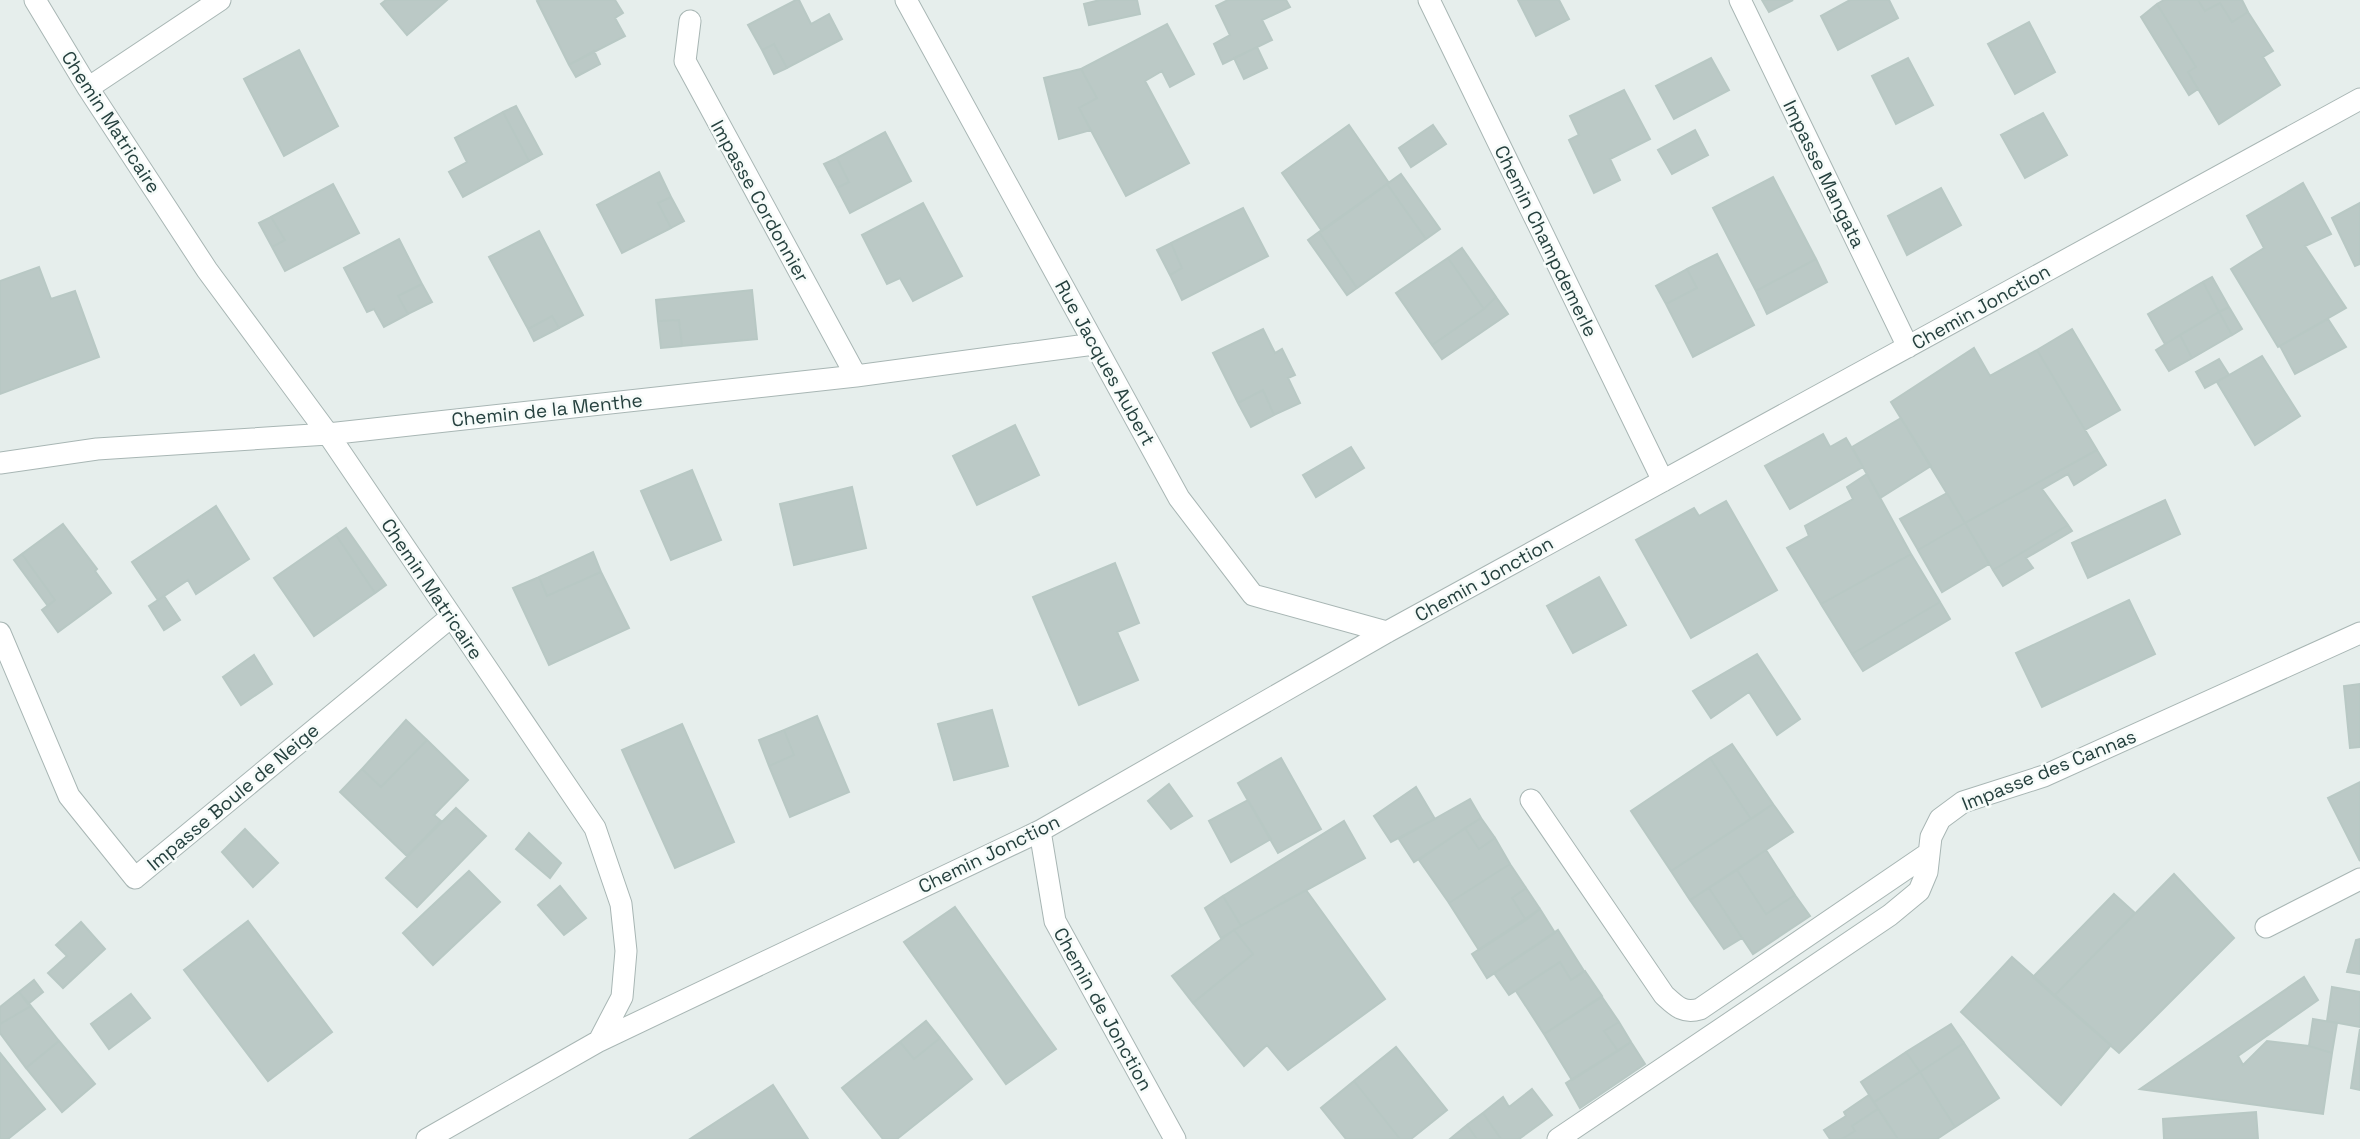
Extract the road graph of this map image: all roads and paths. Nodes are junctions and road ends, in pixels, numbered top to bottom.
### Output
1 (35, 0) edge
2 (220, 0) edge
3 (906, 0) edge
4 (1429, 0) edge
5 (1740, 0) edge
6 (690, 21) dead end
7 (88, 88) junction
8 (2360, 99) edge
9 (1094, 344) junction
10 (1908, 347) junction
11 (856, 376) junction
12 (328, 434) junction
13 (0, 463) edge
14 (1663, 481) junction
15 (451, 617) junction
16 (1387, 632) junction
17 (0, 633) edge
18 (2360, 633) edge
19 (1531, 800) dead end
20 (1040, 831) junction
21 (1929, 853) junction
22 (2360, 879) edge
23 (2266, 926) dead end
24 (599, 1041) junction
25 (427, 1139) edge
26 (1174, 1139) edge
27 (1558, 1139) edge

1 - 7 street, Chemin Matricaire
2 - 7 street
3 - 9 street, Rue Jacques Aubert
4 - 14 street, Chemin Champdemerle
5 - 10 street, Impasse Mangata
6 - 11 street, Impasse Cordonnier
7 - 12 street, Chemin Matricaire
8 - 10 street, Chemin Jonction
9 - 11 street, Chemin de la Menthe
9 - 16 street, Rue Jacques Aubert
10 - 14 street, Chemin Jonction
11 - 12 street, Chemin de la Menthe
12 - 13 street, Chemin de la Menthe
12 - 15 street, Chemin Matricaire
14 - 16 street, Chemin Jonction
15 - 17 street, Impasse Boule de Neige
15 - 24 street, Chemin Matricaire
16 - 20 street, Chemin Jonction
18 - 21 street, Impasse des Cannas
19 - 21 street
20 - 24 street, Chemin Jonction
20 - 26 street, Chemin de Jonction
21 - 27 street, Impasse des Cannas
22 - 23 street
24 - 25 street

